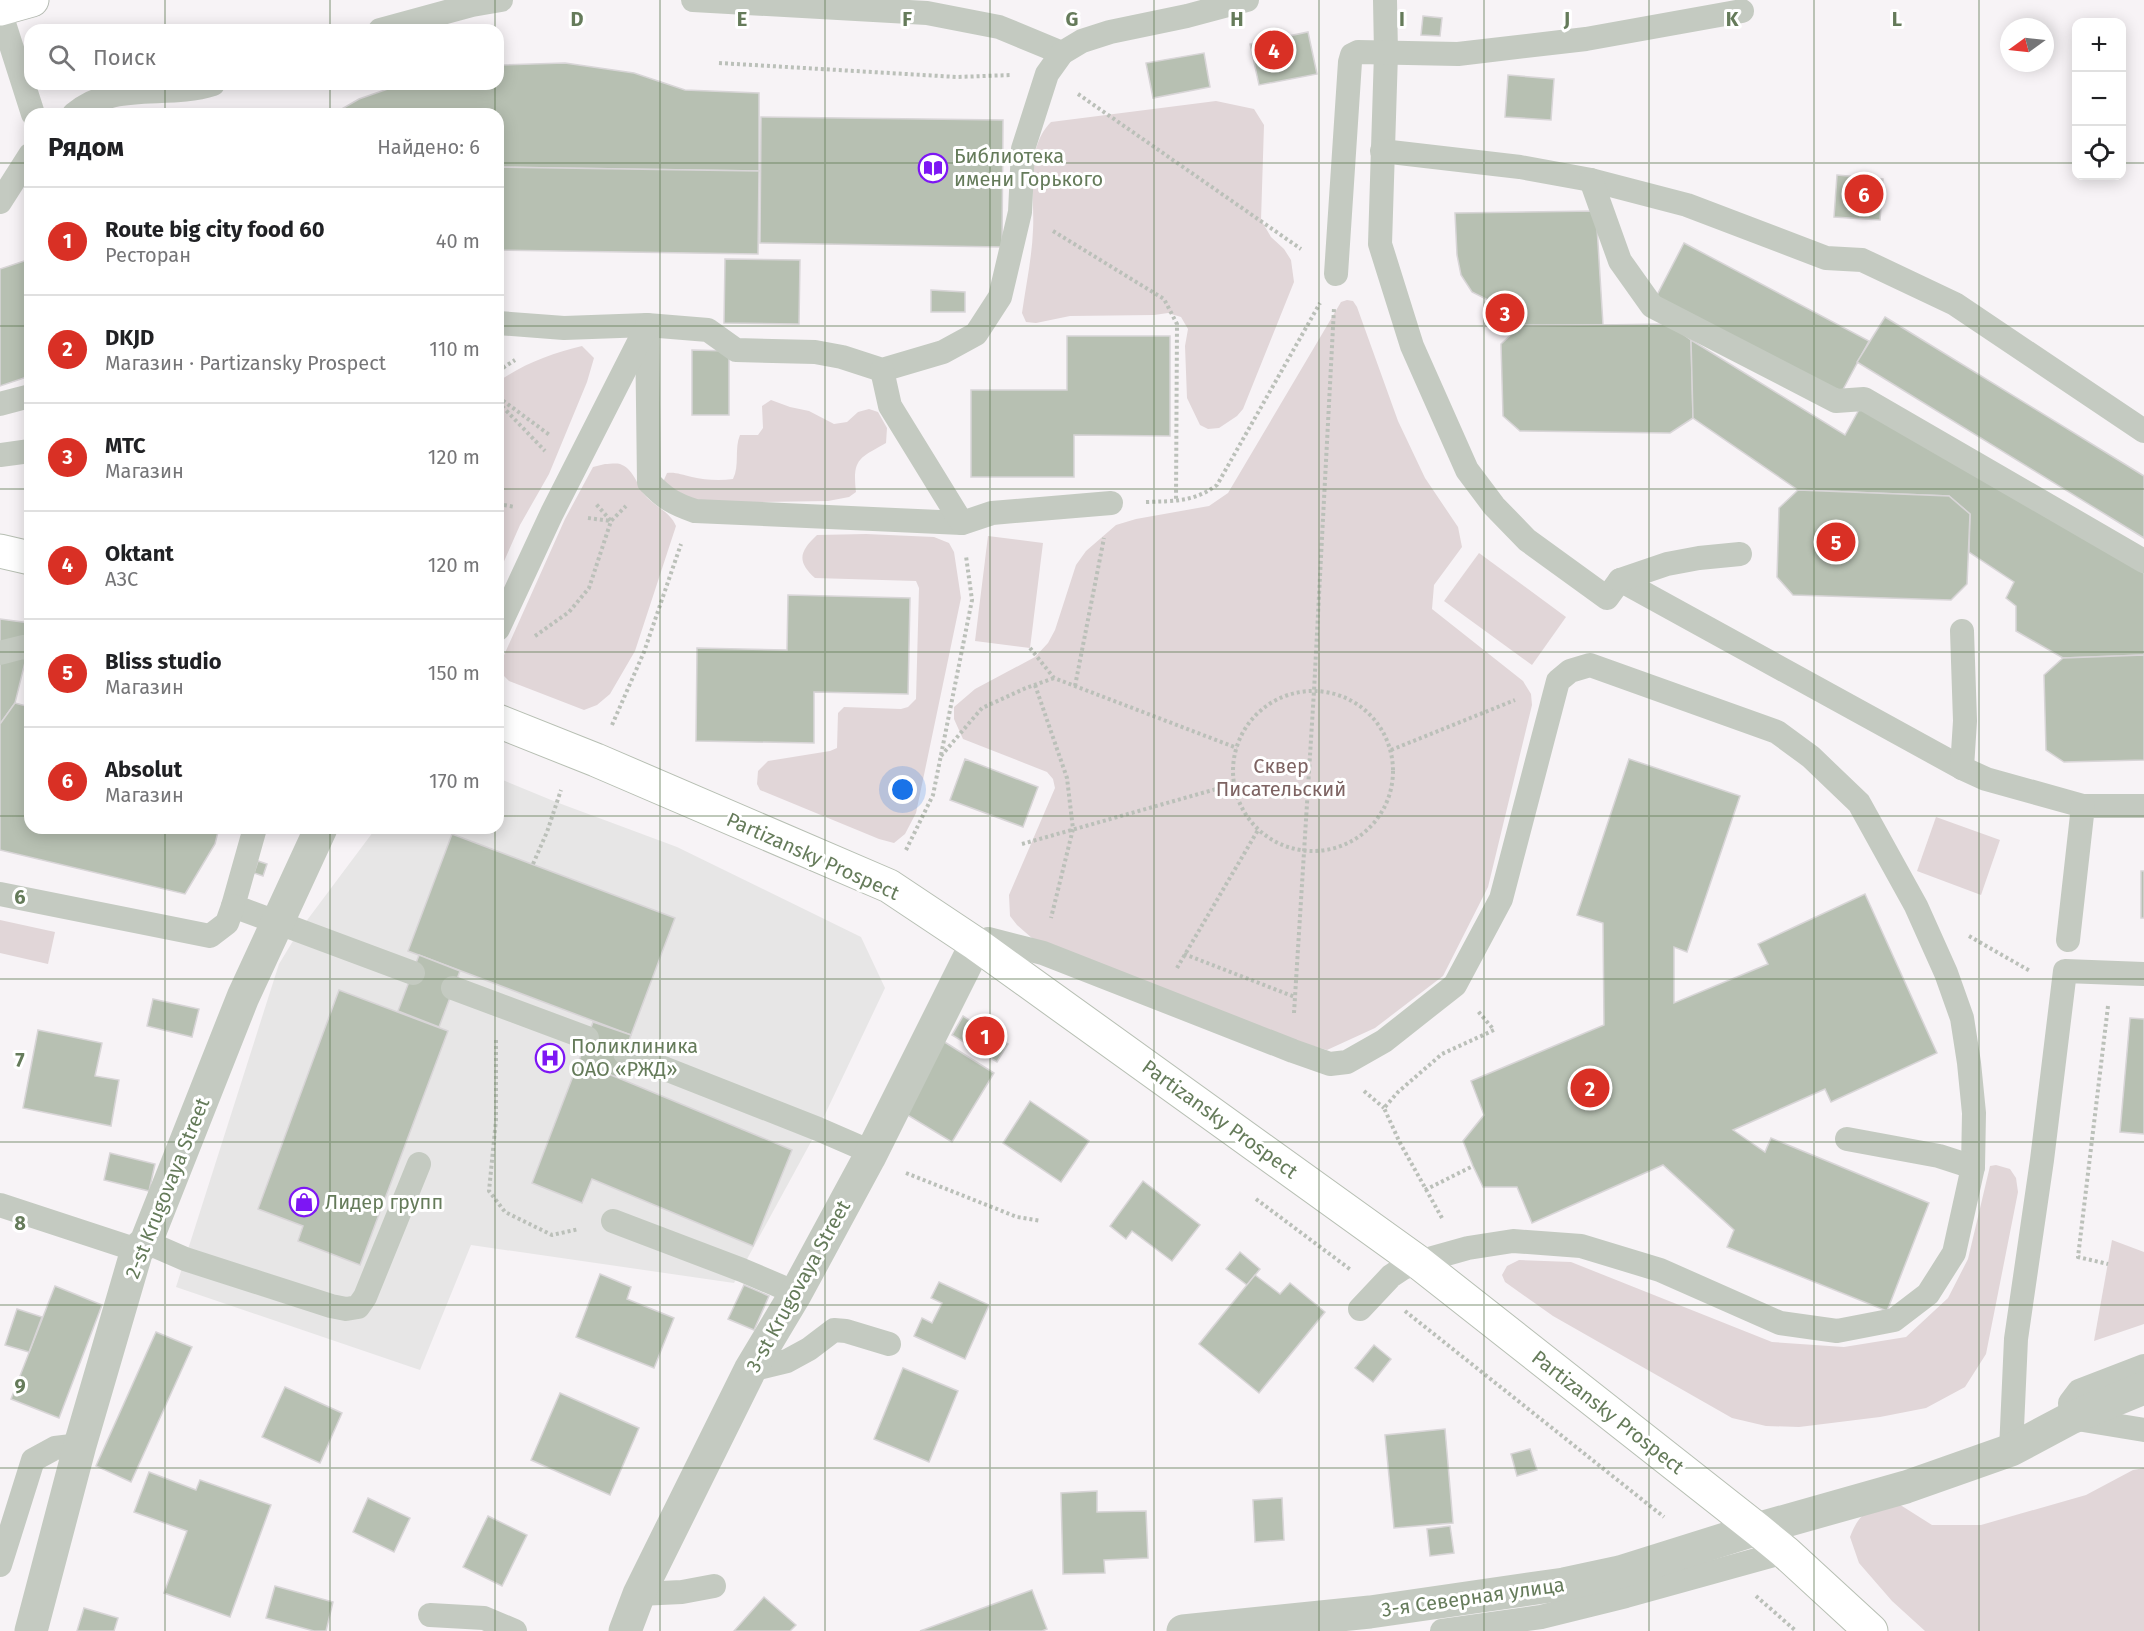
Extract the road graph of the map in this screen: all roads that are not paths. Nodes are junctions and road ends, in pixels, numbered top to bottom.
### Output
1 (32, 0) edge
2 (501, 0) edge
3 (693, 0) edge
4 (1247, 0) edge
5 (1385, 0) edge
6 (929, 7) edge
7 (0, 10) edge
8 (1742, 11) dead end
9 (402, 24) edge
10 (1386, 52) junction
11 (1062, 53) junction
12 (24, 86) edge
13 (25, 90) edge
14 (195, 90) edge
15 (31, 108) edge
16 (82, 108) edge
17 (1382, 151) junction
18 (24, 164) edge
19 (1591, 180) junction
20 (0, 202) edge
21 (1336, 274) road end
22 (504, 323) edge
23 (648, 325) junction
24 (882, 370) junction
25 (24, 398) edge
26 (0, 404) edge
27 (2144, 431) edge
28 (24, 452) edge
29 (0, 455) edge
30 (1111, 503) road end
31 (962, 522) junction
32 (0, 550) edge
33 (1740, 554) dead end
34 (24, 556) edge
35 (2144, 561) edge
36 (1620, 580) junction
37 (504, 616) edge
38 (1962, 631) dead end
39 (24, 646) edge
40 (0, 653) edge
41 (504, 723) edge
42 (1962, 768) junction
43 (2083, 806) junction
44 (2144, 806) edge
45 (253, 834) edge
46 (318, 834) edge
47 (0, 894) edge
48 (233, 906) junction
49 (277, 923) junction
50 (2068, 940) dead end
51 (976, 944) junction
52 (413, 973) dead end
53 (2144, 974) edge
54 (453, 988) dead end
55 (587, 1038) dead end
56 (625, 1053) dead end
57 (1847, 1139) dead end
58 (870, 1155) junction
59 (419, 1164) dead end
60 (1973, 1167) junction
61 (0, 1205) edge
62 (613, 1221) road end
63 (142, 1246) junction
64 (1418, 1262) junction
65 (796, 1293) junction
66 (1360, 1309) dead end
67 (889, 1344) dead end
68 (2144, 1366) edge
69 (750, 1370) junction
70 (2144, 1388) edge
71 (2071, 1418) junction
72 (2144, 1430) edge
73 (80, 1445) junction
74 (2011, 1450) junction
75 (1756, 1529) junction
76 (1785, 1552) junction
77 (0, 1565) edge
78 (714, 1586) dead end
79 (639, 1594) junction
80 (430, 1614) dead end
81 (31, 1631) edge
82 (515, 1631) edge
83 (625, 1631) edge
84 (1183, 1631) edge
85 (1442, 1631) edge
86 (1871, 1631) edge

1 - 7 main road
2 - 9 lane
3 - 6 lane
4 - 11 lane
5 - 10 lane
6 - 11 lane
7 - 12 lane
8 - 10 lane
10 - 17 lane
10 - 21 lane
11 - 24 lane
13 - 15 lane
14 - 16 lane
17 - 19 lane
17 - 36 lane
18 - 20 lane
19 - 27 lane
19 - 35 lane
22 - 23 lane
23 - 24 lane
23 - 31 lane
23 - 37 lane
24 - 31 lane
25 - 26 lane
28 - 29 lane
30 - 31 lane
32 - 34 main road
33 - 36 lane
36 - 42 lane
38 - 42 lane
39 - 40 lane
41 - 51 main road, Partizansky Prospect
42 - 43 lane
43 - 44 lane
43 - 50 lane
45 - 48 lane
46 - 49 street, 2-st Krugovaya Street
47 - 48 lane
48 - 49 lane
49 - 52 lane
49 - 63 street, 2-st Krugovaya Street
51 - 58 street, 3-st Krugovaya Street
51 - 60 lane
51 - 64 main road, Partizansky Prospect
53 - 74 lane
54 - 55 lane
56 - 58 lane
57 - 60 lane
58 - 65 street, 3-st Krugovaya Street
59 - 63 lane
60 - 64 lane
61 - 63 lane
62 - 65 lane
63 - 73 street, 2-st Krugovaya Street
64 - 66 lane
64 - 75 main road, Partizansky Prospect
65 - 69 street, 3-st Krugovaya Street
67 - 69 lane
68 - 71 lane
69 - 79 street, 3-st Krugovaya Street
70 - 71 street, 3-я Северная улица
71 - 72 lane
71 - 74 street, 3-я Северная улица
73 - 77 lane
73 - 81 street, 2-st Krugovaya Street
74 - 75 street, 3-я Северная улица
75 - 76 main road, Partizansky Prospect
75 - 84 street, 3-я Северная улица
76 - 85 lane
76 - 86 main road, Partizansky Prospect
78 - 79 lane
79 - 83 street, 3-st Krugovaya Street
80 - 82 lane

